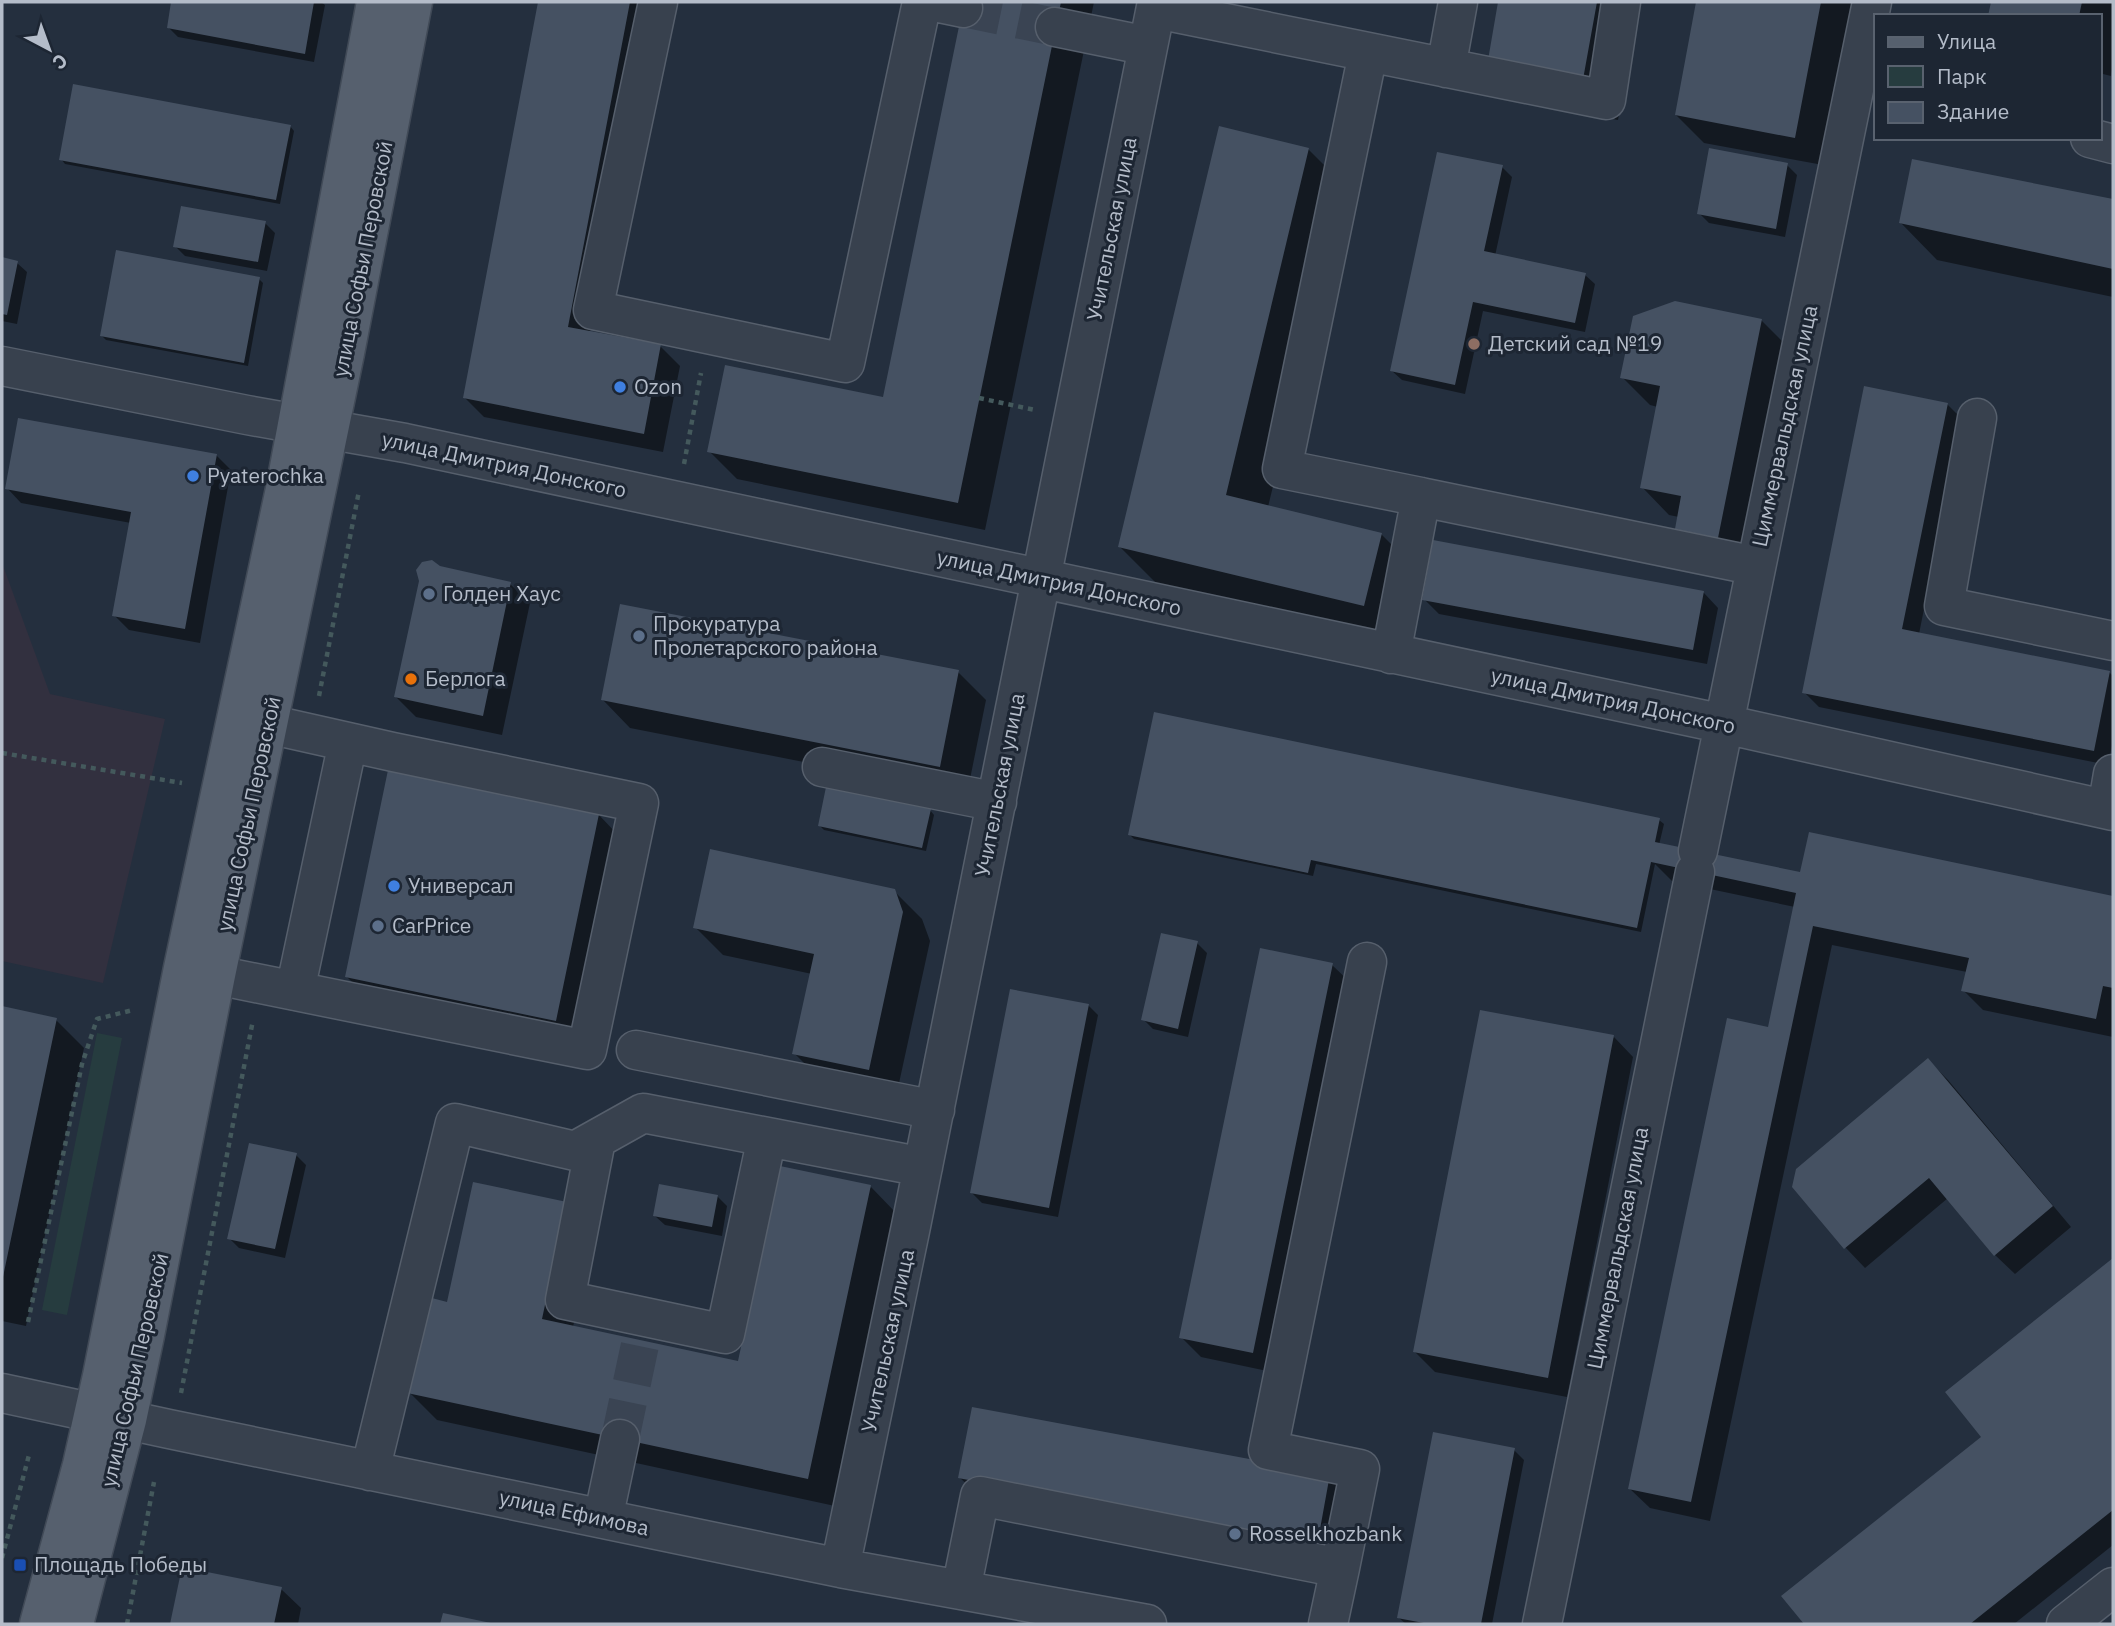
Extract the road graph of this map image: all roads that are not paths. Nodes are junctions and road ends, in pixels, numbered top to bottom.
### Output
1 (376, 2) edge
2 (413, 2) edge
3 (658, 2) edge
4 (922, 2) edge
5 (1458, 2) edge
6 (1621, 2) edge
7 (1872, 2) edge
8 (1157, 5) edge
9 (1055, 27) tunnel mouth
10 (1148, 46) junction
11 (1368, 53) junction
12 (1446, 68) junction
13 (1866, 86) edge
14 (2, 366) edge
15 (1977, 418) dead end
16 (313, 427) junction
17 (1421, 497) junction
18 (1756, 566) junction
19 (1041, 579) junction
20 (2113, 641) edge
21 (1391, 654) junction
22 (268, 724) junction
23 (1724, 724) junction
24 (348, 742) junction
25 (822, 767) dead end
26 (2111, 798) edge
27 (997, 802) junction
28 (1367, 962) dead end
29 (216, 975) junction
30 (295, 991) junction
31 (636, 1051) dead end
32 (935, 1110) junction
33 (767, 1137) junction
34 (596, 1140) junction
35 (923, 1167) junction
36 (2, 1393) edge
37 (110, 1416) junction
38 (620, 1439) tunnel mouth
39 (370, 1471) junction
40 (603, 1519) junction
41 (840, 1568) junction
42 (1340, 1568) junction
43 (2113, 1587) edge
44 (961, 1590) junction
45 (39, 1624) edge
46 (74, 1624) edge
47 (1147, 1624) edge
48 (1328, 1624) edge
49 (1542, 1624) edge
50 (2066, 1624) edge

1 - 16 main road, улица Софьи Перовской
2 - 16 main road, улица Софьи Перовской
3 - 4 street
5 - 12 street
6 - 12 street
7 - 13 street, Циммервальдская улица
8 - 10 street, Учительская улица
8 - 11 street
9 - 10 street
10 - 19 street, Учительская улица
11 - 12 street
11 - 17 street
13 - 18 street, Циммервальдская улица
14 - 16 street, улица Дмитрия Донского
15 - 20 street
16 - 19 street, улица Дмитрия Донского
16 - 22 main road, улица Софьи Перовской
16 - 37 main road, улица Софьи Перовской
17 - 18 street
17 - 21 street
18 - 23 street, Циммервальдская улица
19 - 21 street, улица Дмитрия Донского
19 - 27 street, Учительская улица
21 - 23 street, улица Дмитрия Донского
22 - 24 street
22 - 29 main road, улица Софьи Перовской
23 - 26 street, улица Дмитрия Донского
23 - 49 street, Циммервальдская улица
24 - 30 street
24 - 30 street
25 - 27 street
27 - 32 street, Учительская улица
28 - 42 street
29 - 30 street
29 - 37 main road, улица Софьи Перовской
31 - 32 street
32 - 35 street, Учительская улица
33 - 34 street
33 - 34 street
33 - 35 street
34 - 39 street
35 - 41 street, Учительская улица
36 - 37 street, улица Ефимова
37 - 39 street, улица Ефимова
37 - 45 main road, улица Софьи Перовской
37 - 46 main road, улица Софьи Перовской
38 - 40 street
39 - 40 street, улица Ефимова
40 - 41 street, улица Ефимова
41 - 44 street, улица Ефимова
42 - 44 street
42 - 48 street
43 - 50 street
44 - 47 street, улица Ефимова

